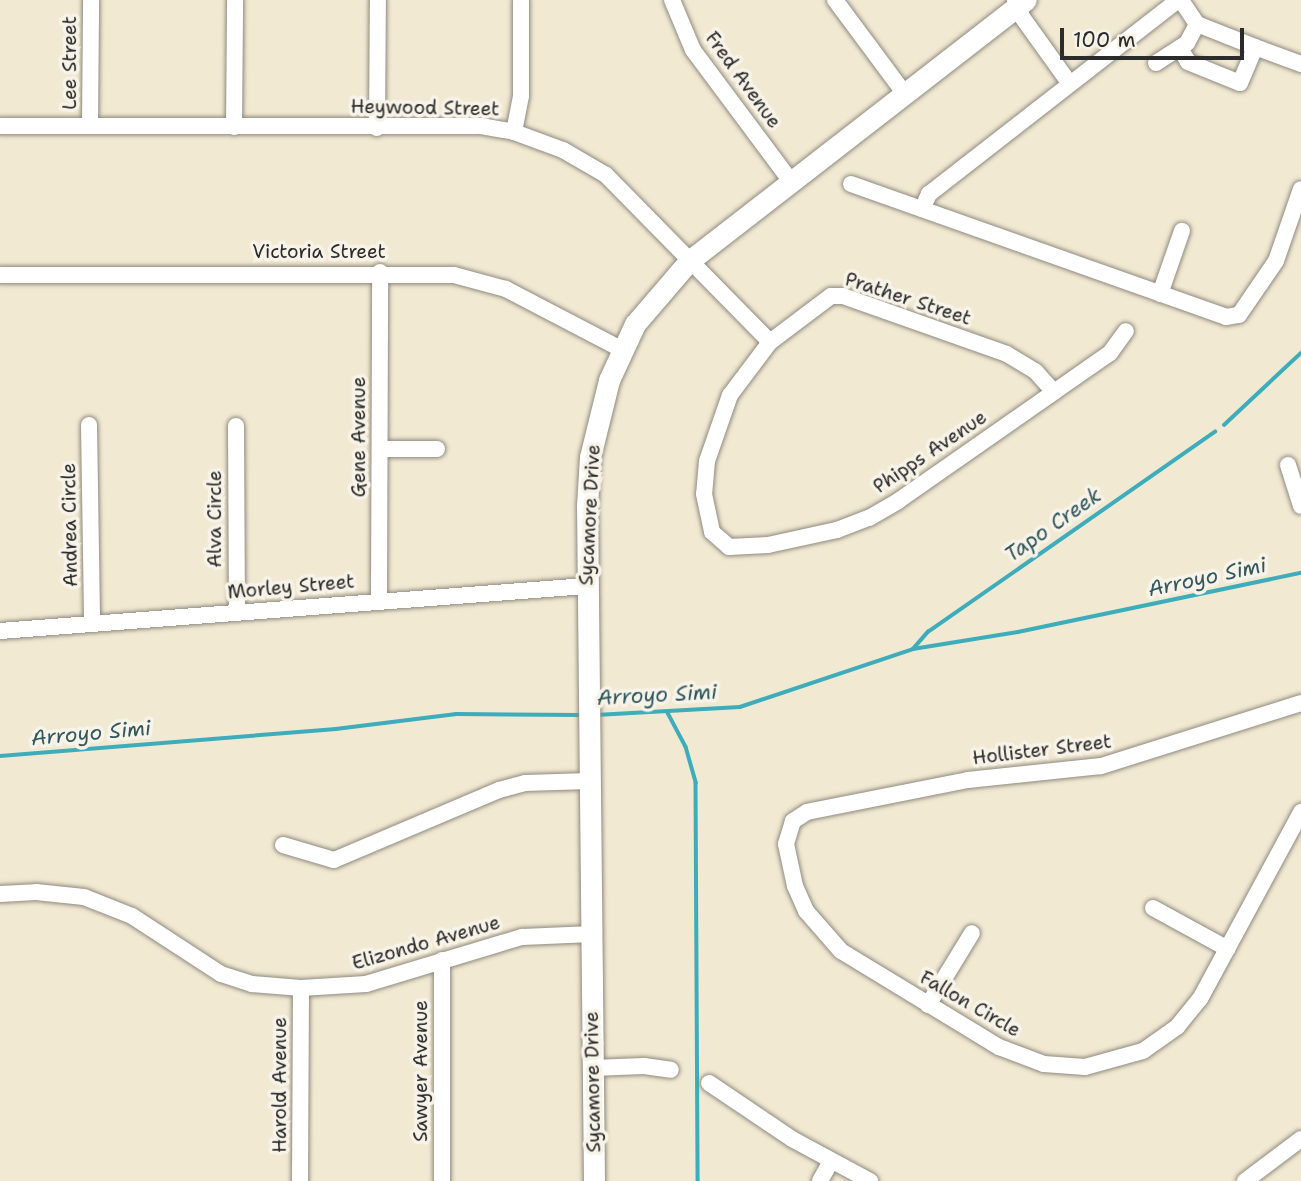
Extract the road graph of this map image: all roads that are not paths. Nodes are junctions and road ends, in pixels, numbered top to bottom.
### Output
1 (91, 0) edge
2 (234, 0) edge
3 (378, 0) edge
4 (521, 0) edge
5 (671, 0) edge
6 (835, 0) edge
7 (1180, 0) edge
8 (1020, 2) edge
9 (1198, 24) junction
10 (1255, 47) junction
11 (1180, 48) junction
12 (1156, 63) dead end
13 (1301, 64) edge
14 (1070, 84) junction
15 (904, 93) junction
16 (0, 126) edge
17 (90, 126) junction
18 (234, 127) junction
19 (377, 128) junction
20 (514, 132) junction
21 (790, 180) junction
22 (851, 184) dead end
23 (1301, 189) edge
24 (922, 209) junction
25 (1182, 231) dead end
26 (689, 261) junction
27 (380, 272) junction
28 (0, 275) edge
29 (1160, 294) junction
30 (1126, 331) dead end
31 (769, 342) junction
32 (621, 349) junction
33 (1055, 392) junction
34 (89, 425) dead end
35 (236, 426) dead end
36 (380, 449) junction
37 (437, 449) dead end
38 (1288, 465) dead end
39 (1301, 506) edge
40 (729, 547) joint
41 (586, 586) junction
42 (379, 601) junction
43 (237, 612) junction
44 (93, 625) junction
45 (0, 631) edge
46 (1300, 706) edge
47 (589, 781) junction
48 (1301, 812) edge
49 (789, 828) joint
50 (283, 845) dead end
51 (0, 894) edge
52 (1153, 908) dead end
53 (972, 933) dead end
54 (592, 934) junction
55 (1228, 949) junction
56 (442, 960) junction
57 (301, 988) junction
58 (928, 1005) junction
59 (592, 1068) junction
60 (671, 1070) dead end
61 (709, 1083) dead end
62 (1301, 1139) edge
63 (831, 1161) junction
64 (300, 1181) edge
65 (442, 1181) edge
66 (594, 1181) edge
67 (820, 1181) edge
68 (870, 1181) edge
69 (1245, 1181) edge

1 - 17 street, Lee Street
2 - 18 street
3 - 19 street
4 - 20 street
5 - 21 street, Fred Avenue
6 - 15 street
7 - 9 street
7 - 14 street
8 - 14 street
8 - 15 main road, Sycamore Drive
9 - 10 street
9 - 11 street
10 - 11 street
10 - 13 street
11 - 12 street
14 - 24 street
15 - 21 main road, Sycamore Drive
16 - 17 street, Heywood Street
17 - 18 street, Heywood Street
18 - 19 street, Heywood Street
19 - 20 street, Heywood Street
20 - 26 street, Heywood Street
21 - 26 main road, Sycamore Drive
22 - 24 street
23 - 29 street
24 - 29 street
25 - 29 street
26 - 31 street, Heywood Street
26 - 32 main road, Sycamore Drive
27 - 28 street, Victoria Street
27 - 32 street, Victoria Street
27 - 36 street, Gene Avenue
30 - 33 street, Phipps Avenue
31 - 33 street, Prather Street
31 - 40 street, Prather Street
32 - 41 main road, Sycamore Drive
33 - 40 street, Phipps Avenue
34 - 44 street, Andrea Circle
35 - 43 street, Alva Circle
36 - 37 street
36 - 42 street, Gene Avenue
38 - 39 street
41 - 42 street, Morley Street
41 - 47 main road, Sycamore Drive
42 - 43 street, Morley Street
43 - 44 street, Morley Street
44 - 45 street, Morley Street
46 - 49 street, Hollister Street
47 - 50 street
47 - 54 main road, Sycamore Drive
48 - 55 street, Fallon Circle
49 - 58 street, Fallon Circle
51 - 57 street, Elizondo Avenue
52 - 55 street
53 - 58 street
54 - 56 street, Elizondo Avenue
54 - 59 main road, Sycamore Drive
55 - 58 street, Fallon Circle
56 - 57 street, Elizondo Avenue
56 - 65 street, Sawyer Avenue
57 - 64 street, Harold Avenue
59 - 60 street
59 - 66 main road, Sycamore Drive
61 - 63 street
62 - 69 street
63 - 67 street
63 - 68 street

